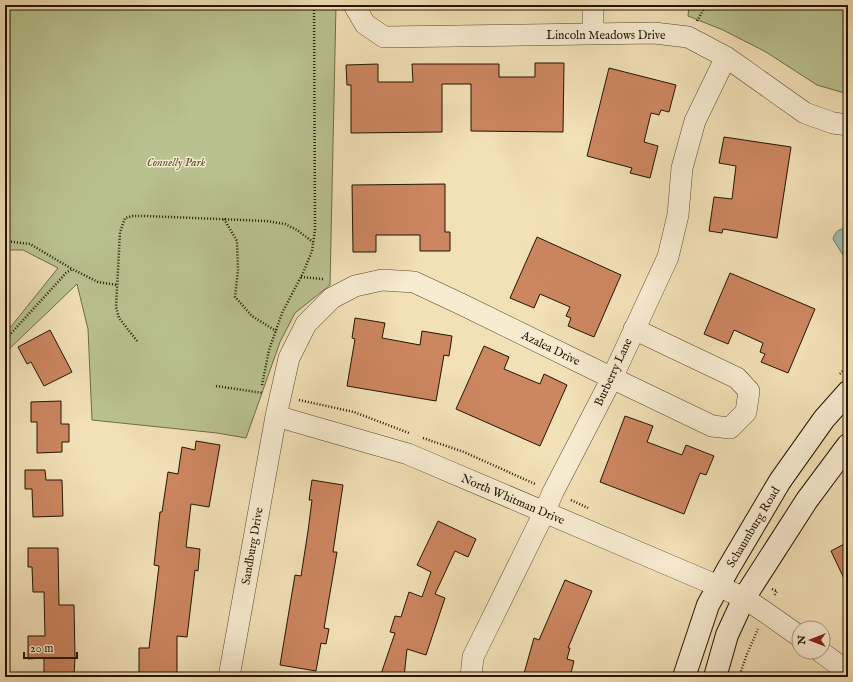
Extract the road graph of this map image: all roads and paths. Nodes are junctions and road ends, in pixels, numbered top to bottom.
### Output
1 (314, 5) edge
2 (354, 5) edge
3 (593, 5) edge
4 (593, 34) junction
5 (726, 57) junction
6 (848, 125) edge
7 (223, 219) junction
8 (5, 241) edge
9 (313, 242) junction
10 (72, 270) junction
11 (117, 285) junction
12 (634, 329) junction
13 (276, 332) junction
14 (5, 340) edge
15 (137, 341) dead end
16 (612, 378) junction
17 (216, 386) dead end
18 (848, 392) edge
19 (276, 416) junction
20 (848, 445) edge
21 (544, 513) junction
22 (718, 586) junction
23 (777, 591) dead end
24 (744, 598) junction
25 (765, 612) junction
26 (791, 630) edge
27 (831, 659) edge
28 (848, 672) edge
29 (229, 677) edge
30 (471, 677) edge
31 (684, 677) edge
32 (715, 677) edge
33 (739, 677) edge

1 - 9 path
2 - 4 street, Lincoln Meadows Drive
3 - 4 street
4 - 5 street, Lincoln Meadows Drive
5 - 6 street, Lincoln Meadows Drive
5 - 12 street, Burberry Lane
7 - 9 path
7 - 11 path
7 - 13 path
8 - 10 path
9 - 13 path
10 - 11 path
10 - 14 path
11 - 15 path
12 - 16 street, Burberry Lane
12 - 16 street, Azalea Drive
13 - 17 path
16 - 19 street, Azalea Drive
16 - 21 street, Burberry Lane
18 - 22 street, Schaumburg Road
19 - 21 street, North Whitman Drive
19 - 29 street, Sandburg Drive
20 - 24 street
21 - 22 street, North Whitman Drive
21 - 30 street, Burberry Lane
22 - 24 street, North Whitman Drive
22 - 31 street, Schaumburg Road
23 - 25 path
24 - 25 street, North Whitman Drive
24 - 32 street
25 - 26 street, North Whitman Drive
25 - 33 path
27 - 28 street

